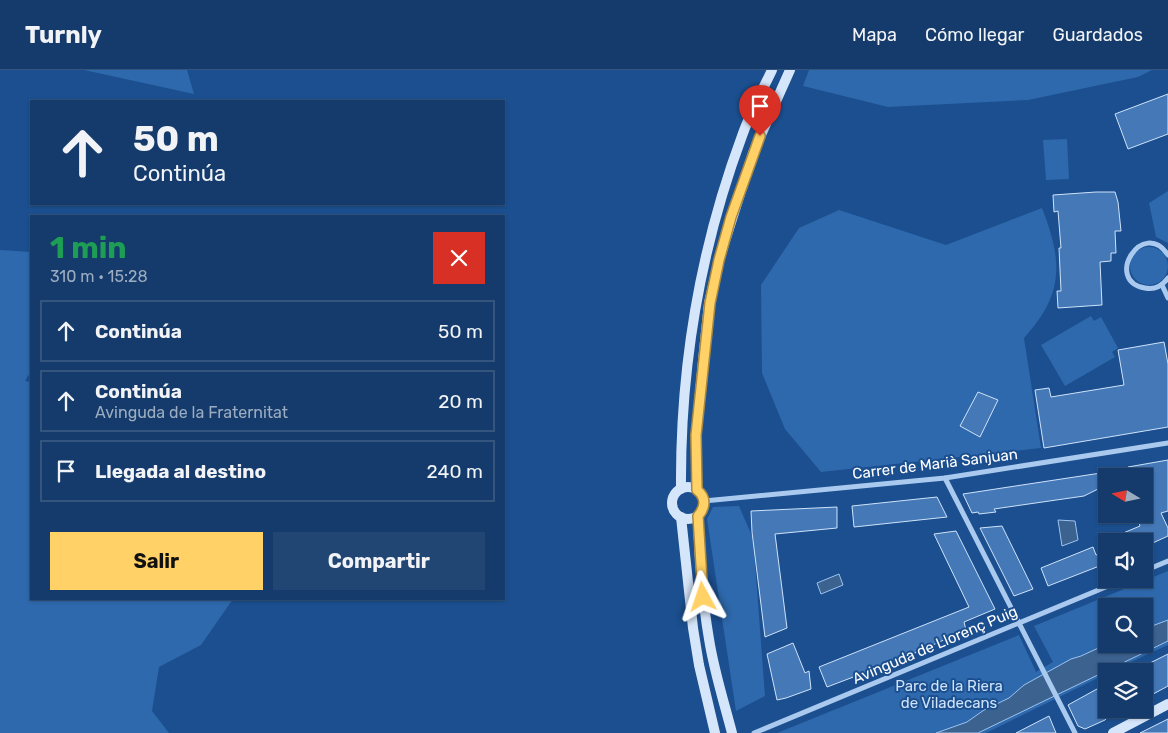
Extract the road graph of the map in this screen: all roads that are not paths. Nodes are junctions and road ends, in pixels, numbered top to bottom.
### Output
1 (772, 70) edge
2 (790, 70) edge
3 (1168, 255) edge
4 (1168, 278) edge
5 (1162, 285) junction
6 (1168, 298) edge
7 (1168, 443) edge
8 (945, 478) junction
9 (681, 489) junction
10 (697, 490) junction
11 (704, 500) junction
12 (698, 516) junction
13 (682, 517) junction
14 (1168, 561) edge
15 (1153, 567) edge
16 (1104, 588) edge
17 (1020, 623) junction
18 (1168, 704) edge
19 (715, 733) edge
20 (732, 733) edge
21 (754, 733) edge
22 (1075, 733) edge
23 (1113, 733) edge

1 - 9 street
2 - 10 street
3 - 5 street
4 - 5 street
5 - 6 street
7 - 8 street, Carrer de Marià Sanjuan
8 - 11 street, Carrer de Marià Sanjuan
8 - 17 street
9 - 10 street
9 - 13 street
10 - 11 street
11 - 12 street
12 - 13 street
12 - 20 street
13 - 19 street
14 - 15 street
16 - 17 street, Avinguda de Llorenç Puig
17 - 21 street, Avinguda de Llorenç Puig
17 - 22 street
18 - 23 street

